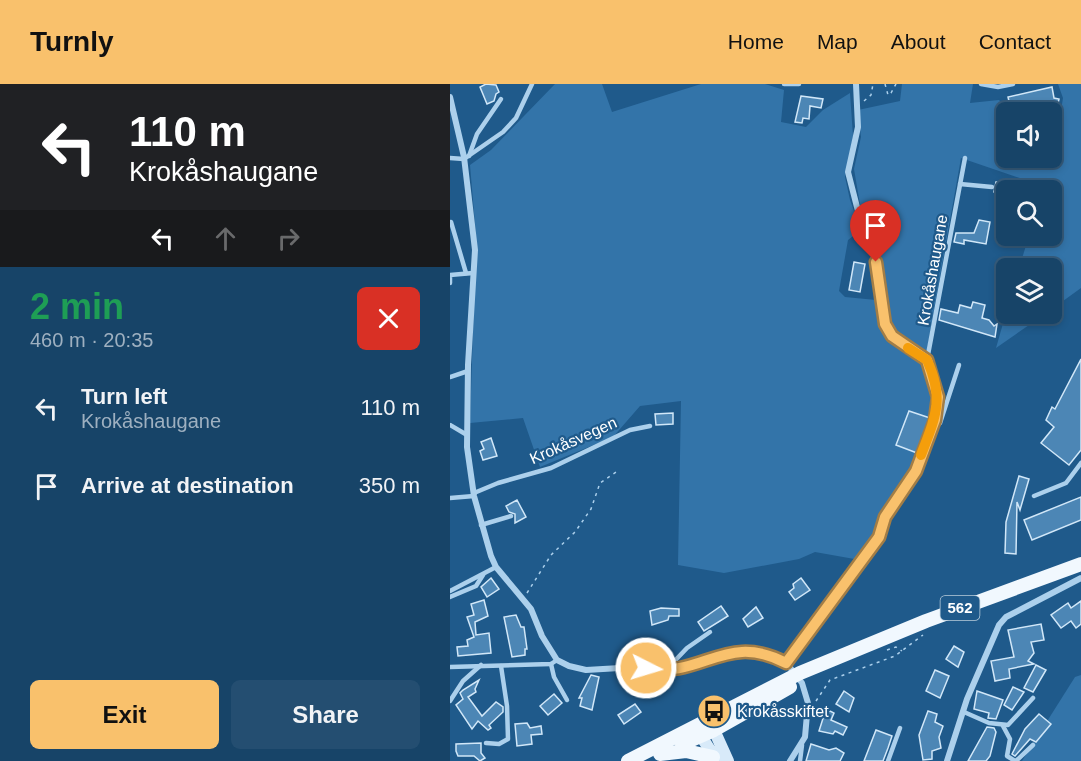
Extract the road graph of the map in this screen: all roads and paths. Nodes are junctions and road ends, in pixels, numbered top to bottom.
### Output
1 (532, 84) edge
2 (784, 84) edge
3 (799, 84) edge
4 (856, 84) edge
5 (873, 84) edge
6 (885, 84) edge
7 (896, 84) edge
8 (981, 84) edge
9 (1013, 84) edge
10 (1006, 85) edge
11 (450, 97) edge
12 (501, 99) dead end
13 (855, 105) junction
14 (450, 158) edge
15 (467, 158) junction
16 (965, 158) dead end
17 (960, 184) junction
18 (992, 187) dead end
19 (451, 222) edge
20 (470, 273) junction
21 (450, 283) edge
22 (927, 360) junction
23 (959, 365) dead end
24 (468, 371) junction
25 (450, 377) edge
26 (450, 425) edge
27 (650, 426) dead end
28 (930, 432) junction
29 (467, 435) junction
30 (1081, 463) edge
31 (619, 470) dead end
32 (474, 494) junction
33 (1034, 496) dead end
34 (450, 498) edge
35 (511, 516) dead end
36 (481, 525) junction
37 (1081, 564) edge
38 (496, 567) junction
39 (483, 575) junction
40 (1081, 578) edge
41 (450, 591) edge
42 (450, 597) edge
43 (523, 598) junction
44 (710, 632) dead end
45 (928, 632) dead end
46 (554, 662) junction
47 (481, 665) junction
48 (788, 665) junction
49 (501, 666) junction
50 (450, 667) edge
51 (665, 671) junction
52 (1033, 698) dead end
53 (567, 700) dead end
54 (450, 701) edge
55 (808, 711) junction
56 (964, 712) junction
57 (1003, 726) junction
58 (900, 728) dead end
59 (706, 730) junction
60 (486, 743) dead end
61 (801, 745) junction
62 (1033, 745) dead end
63 (660, 754) junction
64 (715, 759) edge
65 (628, 761) edge
66 (645, 761) edge
67 (728, 761) edge
68 (790, 761) edge
69 (800, 761) edge
70 (888, 761) edge
71 (947, 761) edge
72 (1015, 761) edge

1 - 15 lane
2 - 3 lane
4 - 13 street, Krokåshaugane
5 - 13 path
6 - 7 path
8 - 10 lane
9 - 10 lane
11 - 15 street
12 - 15 lane
13 - 22 street, Krokåshaugane
14 - 15 lane
15 - 20 street
16 - 17 lane, Krokåshaugane
17 - 18 lane
17 - 22 lane, Krokåshaugane
19 - 20 lane
20 - 21 lane
20 - 24 street
22 - 28 street, Krokåshaugane
23 - 28 lane, Krokåshaugane
24 - 25 lane
24 - 29 street
26 - 29 lane
27 - 32 lane, Krokåsvegen
28 - 48 street, Krokåshaugane
29 - 32 street
30 - 33 lane
31 - 43 path
32 - 34 lane, Krokåsvegen
32 - 36 street
35 - 36 lane
36 - 38 street
37 - 59 main road, 562
38 - 39 lane
38 - 43 street
39 - 41 lane
39 - 42 lane
40 - 56 street
43 - 46 street
44 - 51 lane
45 - 55 path
46 - 49 lane
46 - 51 street
46 - 53 lane
47 - 49 lane
47 - 50 lane
47 - 54 lane
48 - 51 street
48 - 55 street
49 - 60 lane
52 - 57 lane
55 - 61 street
56 - 57 lane
56 - 71 street
57 - 72 lane
58 - 70 lane
59 - 63 main road, 562
59 - 64 main road
59 - 65 main road, 562
59 - 67 main road
61 - 68 street
61 - 69 lane
62 - 72 lane
63 - 64 main road
63 - 66 main road, 562

